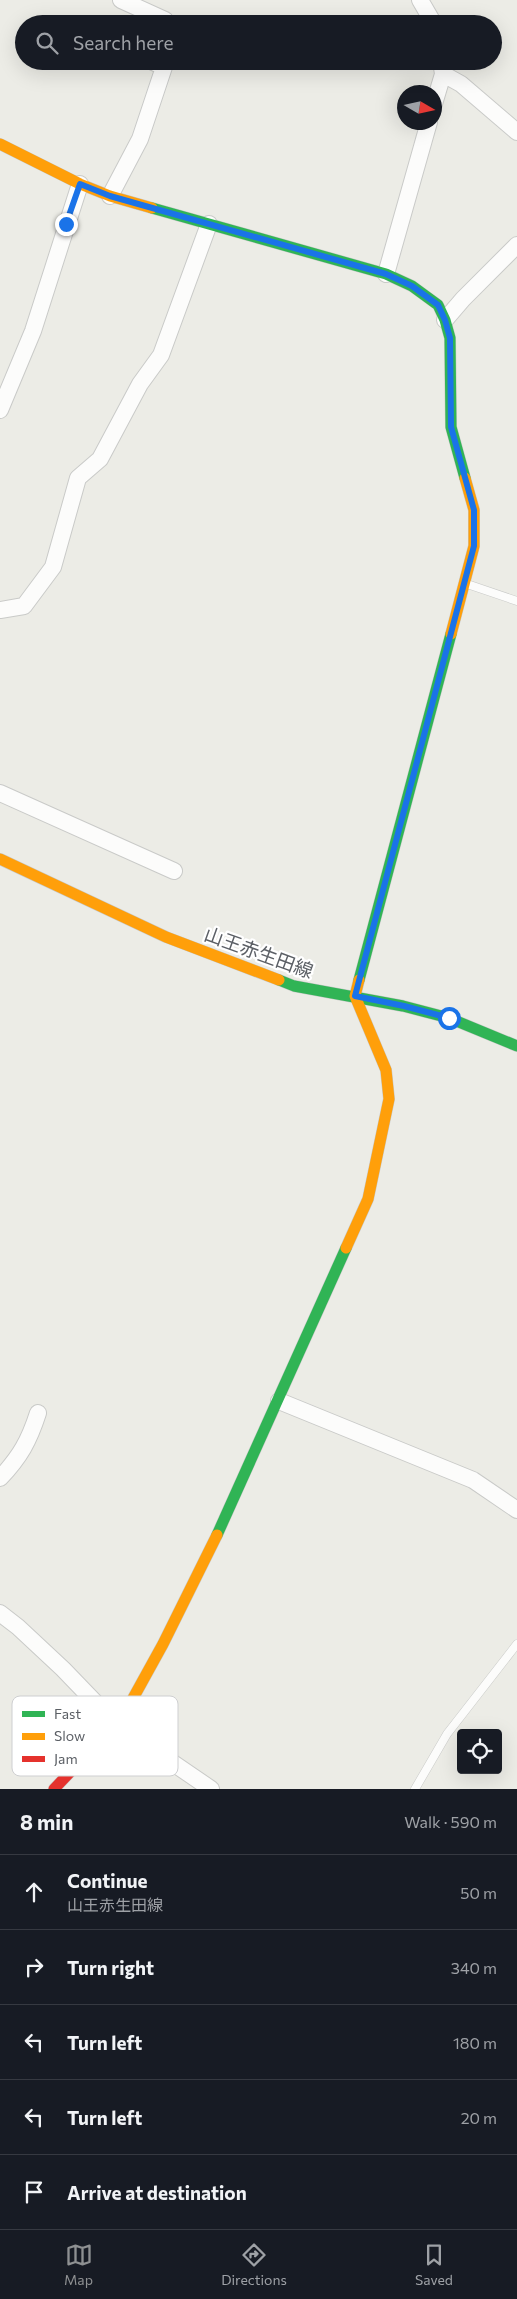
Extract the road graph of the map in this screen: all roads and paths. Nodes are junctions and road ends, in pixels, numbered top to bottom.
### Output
1 (122, 0) edge
2 (420, 0) edge
3 (154, 15) edge
4 (429, 15) edge
5 (163, 70) edge
6 (442, 70) edge
7 (444, 70) edge
8 (438, 85) edge
9 (427, 130) edge
10 (517, 132) edge
11 (0, 144) edge
12 (80, 184) junction
13 (110, 196) junction
14 (209, 224) junction
15 (517, 245) edge
16 (386, 274) junction
17 (445, 320) junction
18 (0, 410) edge
19 (464, 582) junction
20 (517, 601) edge
21 (0, 610) edge
22 (0, 793) edge
23 (0, 859) edge
24 (174, 871) dead end
25 (355, 996) junction
26 (517, 1046) edge
27 (279, 1401) junction
28 (38, 1413) dead end
29 (0, 1478) edge
30 (517, 1510) edge
31 (0, 1613) edge
32 (517, 1644) edge
33 (89, 1696) edge
34 (134, 1696) edge
35 (178, 1766) edge
36 (66, 1776) edge
37 (54, 1789) edge
38 (211, 1789) edge
39 (415, 1789) edge

1 - 3 street
2 - 4 street
5 - 13 street
6 - 8 street
7 - 10 street
9 - 16 street
11 - 12 street
12 - 13 street
12 - 18 street
13 - 14 street
14 - 16 street
14 - 21 street
15 - 17 street
16 - 17 street
17 - 19 street
19 - 20 lane
19 - 25 street
22 - 24 street
23 - 25 street, 山王赤生田線
25 - 26 street, 山王赤生田線
25 - 27 street
27 - 30 street
27 - 34 street
28 - 29 street
31 - 33 street
32 - 39 lane
35 - 38 street
36 - 37 street

